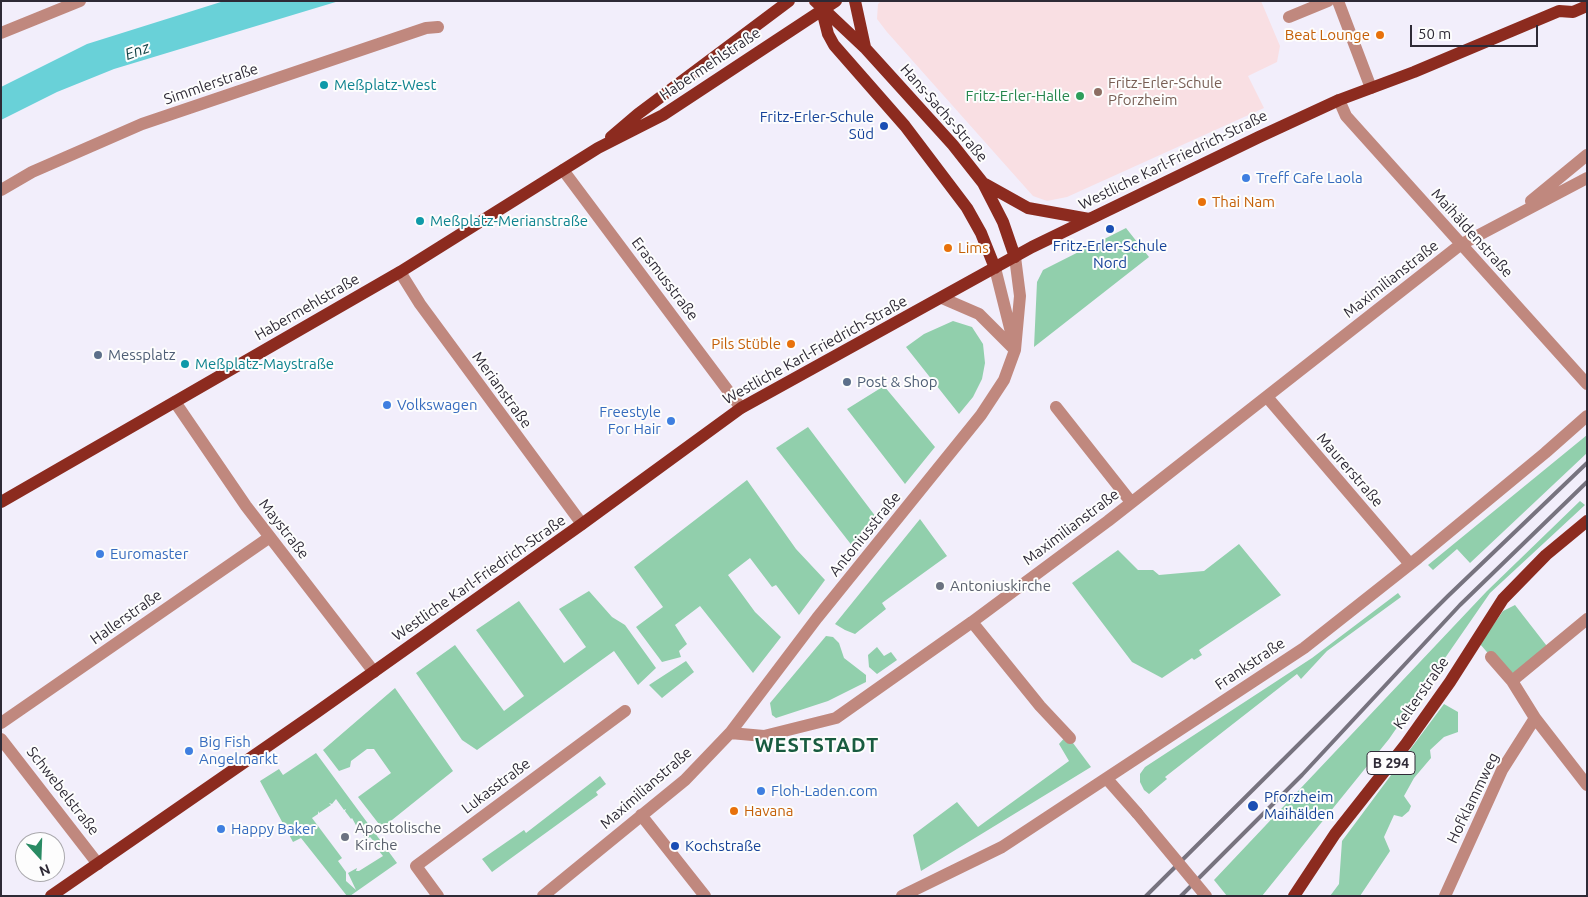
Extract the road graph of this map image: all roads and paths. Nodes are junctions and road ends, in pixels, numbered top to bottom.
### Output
1 (80, 1) edge
2 (788, 1) edge
3 (836, 1) edge
4 (854, 1) edge
5 (1328, 1) edge
6 (1338, 1) edge
7 (818, 6) edge
8 (1563, 6) edge
9 (1587, 6) edge
10 (1289, 17) dead end
11 (438, 27) dead end
12 (1, 33) edge
13 (866, 49) junction
14 (1370, 88) junction
15 (1339, 100) junction
16 (598, 148) junction
17 (1587, 155) edge
18 (563, 170) junction
19 (1587, 178) edge
20 (983, 183) junction
21 (1, 190) edge
22 (1511, 216) junction
23 (1089, 219) junction
24 (1460, 245) junction
25 (1015, 257) junction
26 (995, 268) junction
27 (400, 272) junction
28 (942, 298) junction
29 (1015, 350) junction
30 (1587, 384) edge
31 (1267, 397) junction
32 (175, 402) junction
33 (1056, 407) dead end
34 (741, 408) junction
35 (1587, 416) edge
36 (1, 502) edge
37 (1131, 502) junction
38 (1587, 521) edge
39 (582, 524) junction
40 (270, 538) junction
41 (1410, 564) junction
42 (1587, 619) edge
43 (972, 622) junction
44 (1491, 656) dead end
45 (374, 672) junction
46 (1512, 681) junction
47 (625, 711) dead end
48 (1535, 718) junction
49 (1, 723) edge
50 (730, 733) junction
51 (1070, 738) dead end
52 (1, 739) edge
53 (1107, 779) junction
54 (1587, 784) edge
55 (640, 815) junction
56 (98, 864) junction
57 (51, 896) edge
58 (438, 896) edge
59 (542, 896) edge
60 (705, 896) edge
61 (902, 896) edge
62 (1206, 896) edge
63 (1294, 896) edge
64 (1444, 896) edge

1 - 12 street
2 - 16 main road, Habermehlstraße
3 - 7 main road, Habermehlstraße
4 - 13 main road
5 - 10 street
6 - 14 street
7 - 13 main road, Hans-Sachs-Straße
7 - 16 main road, Habermehlstraße
7 - 26 main road
8 - 9 main road, Westliche Karl-Friedrich-Straße
8 - 14 main road, Westliche Karl-Friedrich-Straße
11 - 21 street, Simmlerstraße
13 - 20 main road, Hans-Sachs-Straße
14 - 15 main road, Westliche Karl-Friedrich-Straße
15 - 23 main road, Westliche Karl-Friedrich-Straße
15 - 24 street, Maihäldenstraße
16 - 18 main road, Habermehlstraße
17 - 22 street, Maximilianstraße
18 - 27 main road, Habermehlstraße
18 - 34 street, Erasmusstraße
19 - 22 street, Maximilianstraße
20 - 23 main road
20 - 25 main road, Hans-Sachs-Straße
22 - 24 street, Maximilianstraße
23 - 25 main road, Westliche Karl-Friedrich-Straße
24 - 30 street, Maihäldenstraße
24 - 31 street, Maximilianstraße
25 - 26 main road, Westliche Karl-Friedrich-Straße
25 - 29 street, Antoniusstraße
26 - 28 main road, Westliche Karl-Friedrich-Straße
26 - 29 street
27 - 32 main road, Habermehlstraße
27 - 39 street, Merianstraße
28 - 29 street
28 - 34 main road, Westliche Karl-Friedrich-Straße
29 - 50 street, Antoniusstraße
31 - 37 street, Maximilianstraße
31 - 41 street, Maurerstraße
32 - 36 main road, Habermehlstraße
32 - 40 street, Maystraße
33 - 37 street
34 - 39 main road, Westliche Karl-Friedrich-Straße
35 - 41 street, Frankstraße
37 - 43 street, Maximilianstraße
38 - 63 main road, Kelterstraße / B 294
39 - 45 main road, Westliche Karl-Friedrich-Straße
40 - 45 street, Maystraße
40 - 49 street, Hallerstraße
41 - 53 street, Frankstraße
42 - 46 street
43 - 50 street, Maximilianstraße
43 - 51 street
44 - 46 street
45 - 56 main road, Westliche Karl-Friedrich-Straße
46 - 48 street
47 - 58 street, Lukasstraße
48 - 54 street
48 - 64 street, Hofklammweg
50 - 55 street, Maximilianstraße
52 - 56 street, Schwebelstraße
53 - 61 street, Frankstraße
53 - 62 street, bridge
55 - 59 street, Maximilianstraße
55 - 60 street
56 - 57 main road, Westliche Karl-Friedrich-Straße

